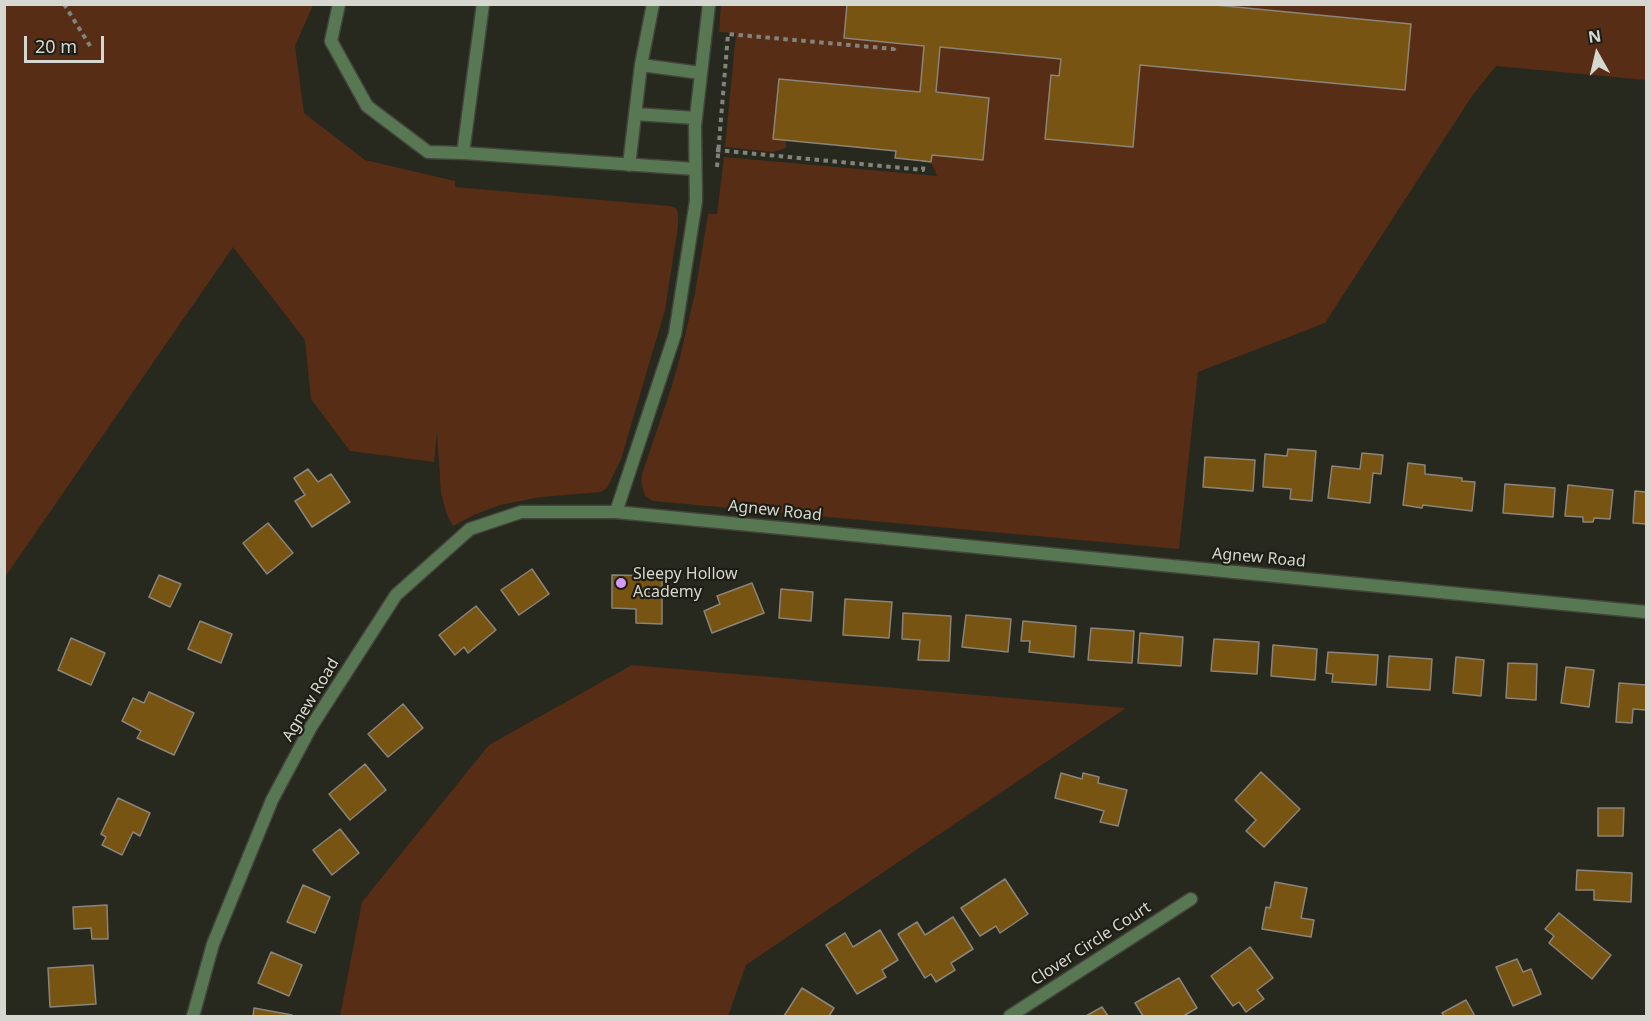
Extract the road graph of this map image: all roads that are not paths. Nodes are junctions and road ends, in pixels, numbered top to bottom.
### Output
1 (339, 4) edge
2 (483, 4) edge
3 (653, 4) edge
4 (709, 4) edge
5 (642, 65) junction
6 (701, 73) junction
7 (635, 114) junction
8 (696, 118) junction
9 (463, 153) junction
10 (629, 165) junction
11 (695, 169) junction
12 (616, 513) junction
13 (1647, 612) edge
14 (1191, 899) dead end
15 (193, 1017) edge
16 (1010, 1017) edge

1 - 9 street
2 - 9 street
3 - 5 street
4 - 6 street
5 - 6 street
5 - 7 street
6 - 8 street
7 - 8 street
7 - 10 street
8 - 11 street
9 - 10 street
10 - 11 street
11 - 12 street
12 - 13 street, Agnew Road
12 - 15 street, Agnew Road
14 - 16 street, Clover Circle Court

